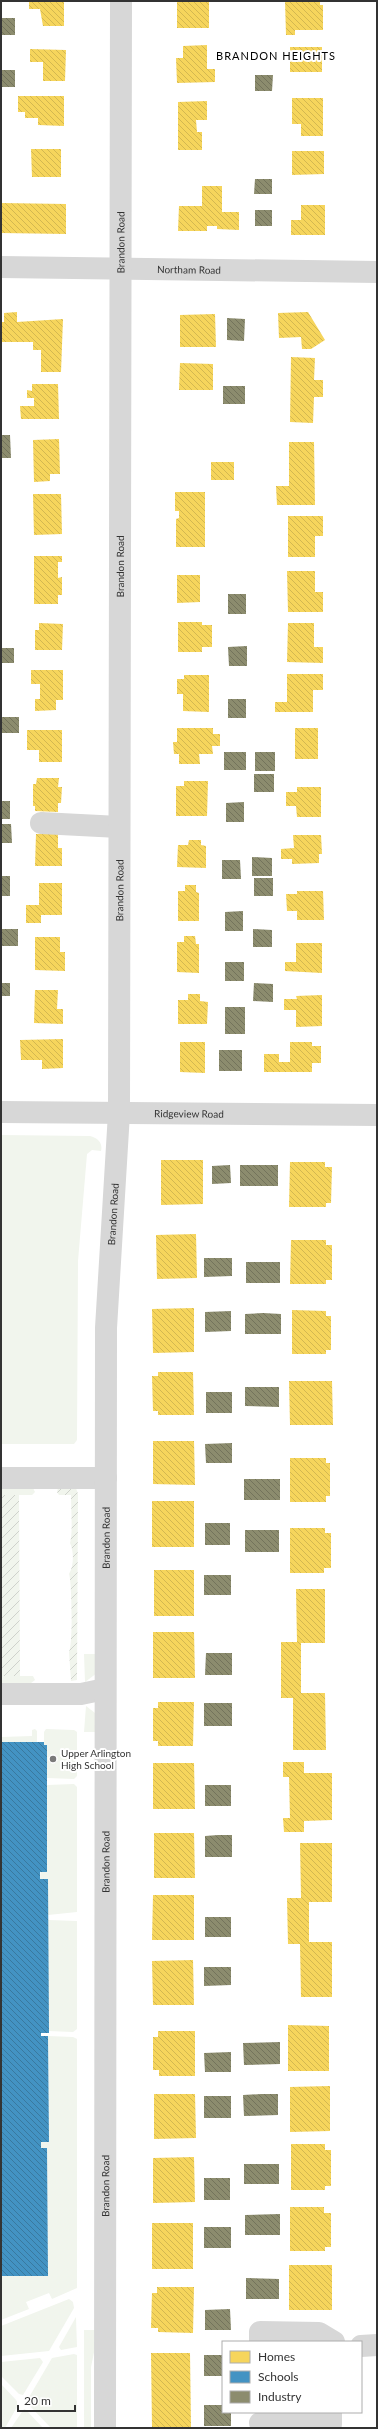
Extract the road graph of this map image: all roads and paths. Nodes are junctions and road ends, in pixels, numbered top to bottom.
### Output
1 (121, 1) edge
2 (1, 267) edge
3 (120, 268) junction
4 (377, 272) edge
5 (41, 823) dead end
6 (119, 827) junction
7 (1, 1112) edge
8 (118, 1113) junction
9 (377, 1115) edge
10 (1, 1478) edge
11 (106, 1478) junction
12 (105, 1689) junction
13 (1, 1694) edge
14 (329, 2340) edge
15 (260, 2341) edge
16 (377, 2345) edge
17 (362, 2346) edge
18 (331, 2413) edge
19 (260, 2421) edge
20 (105, 2428) edge

1 - 3 street, Brandon Road
2 - 3 street, Northam Road
3 - 4 street, Northam Road
3 - 6 street, Brandon Road
5 - 6 street
6 - 8 street, Brandon Road
7 - 8 street, Ridgeview Road
8 - 9 street, Ridgeview Road
8 - 11 street, Brandon Road
10 - 11 street
11 - 12 street, Brandon Road
12 - 13 street
12 - 20 street, Brandon Road
14 - 15 street
16 - 17 street
18 - 19 street

